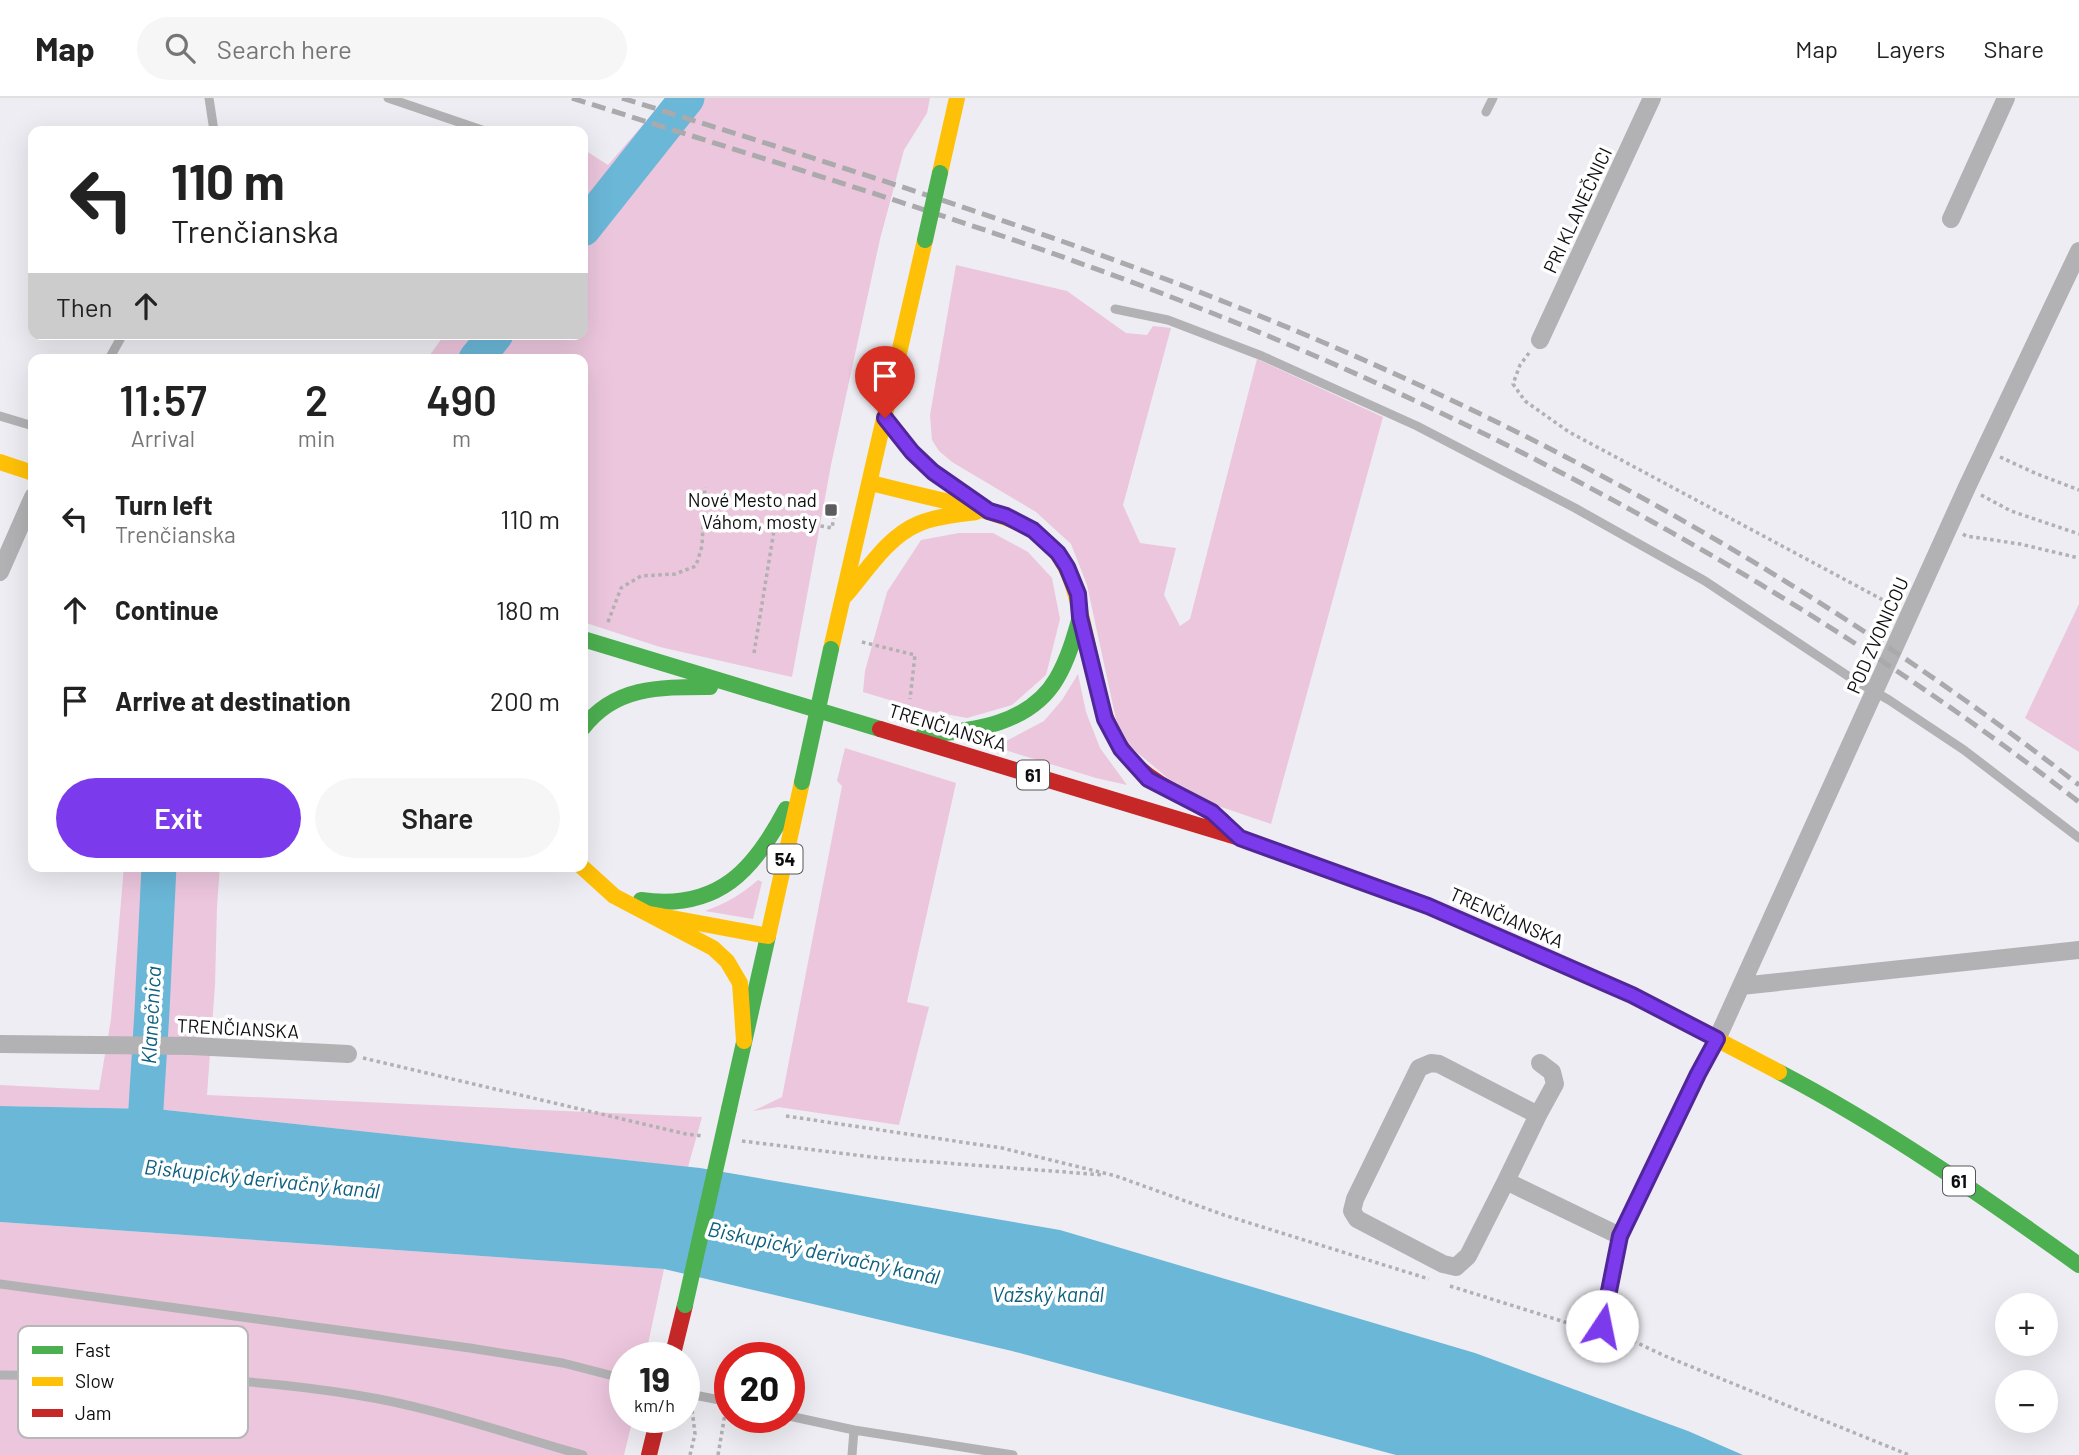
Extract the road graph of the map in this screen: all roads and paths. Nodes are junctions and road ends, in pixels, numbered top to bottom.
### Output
1 (209, 98) edge
2 (388, 98) edge
3 (957, 98) edge
4 (1493, 98) edge
5 (1652, 98) edge
6 (2006, 98) edge
7 (1486, 112) dead end
8 (213, 126) edge
9 (470, 126) edge
10 (1951, 219) dead end
11 (2079, 251) edge
12 (1115, 309) dead end
13 (1540, 340) joint
14 (0, 416) edge
15 (885, 418) junction
16 (28, 424) edge
17 (1986, 450) junction
18 (0, 462) edge
19 (28, 471) edge
20 (870, 483) junction
21 (705, 486) dead end
22 (1967, 487) junction
23 (2079, 490) edge
24 (28, 508) edge
25 (831, 510) dead end
26 (989, 511) junction
27 (1951, 523) junction
28 (2079, 534) edge
29 (2079, 558) edge
30 (0, 572) edge
31 (844, 597) junction
32 (1915, 602) junction
33 (1080, 617) junction
34 (605, 630) dead end
35 (588, 641) edge
36 (862, 642) dead end
37 (754, 653) dead end
38 (736, 686) junction
39 (1875, 691) junction
40 (910, 699) dead end
41 (588, 718) edge
42 (902, 736) junction
43 (802, 782) junction
44 (1240, 838) junction
45 (2079, 838) edge
46 (588, 872) edge
47 (614, 896) junction
48 (650, 914) junction
49 (768, 936) junction
50 (2079, 950) edge
51 (1741, 986) junction
52 (1717, 1039) junction
53 (744, 1041) junction
54 (0, 1044) edge
55 (348, 1054) dead end
56 (1540, 1063) dead end
57 (1538, 1115) junction
58 (786, 1116) dead end
59 (1506, 1181) junction
60 (1620, 1236) junction
61 (2079, 1265) edge
62 (1431, 1280) dead end
63 (0, 1284) edge
64 (1443, 1284) dead end
65 (1602, 1326) junction
66 (676, 1342) edge
67 (0, 1375) edge
68 (18, 1375) edge
69 (609, 1375) edge
70 (248, 1381) edge
71 (805, 1419) edge
72 (854, 1430) junction
73 (654, 1433) edge
74 (695, 1433) edge
75 (722, 1433) edge
76 (650, 1452) edge
77 (583, 1455) edge
78 (690, 1455) edge
79 (718, 1455) edge
80 (852, 1455) edge
81 (1013, 1455) edge
82 (1909, 1455) edge

1 - 8 lane
2 - 9 lane
3 - 15 main road, 54, bridge
4 - 7 lane
5 - 13 street, PRI KLANEČNICI
6 - 10 street
11 - 17 street, POD ZVONICOU
12 - 39 lane
13 - 32 path
14 - 16 lane
15 - 20 main road, 54
15 - 26 main road
17 - 22 street, POD ZVONICOU
17 - 23 path
18 - 19 main road
20 - 26 main road
20 - 31 main road, 54
21 - 34 path
22 - 27 street, POD ZVONICOU
22 - 28 path
24 - 30 street
25 - 37 path
26 - 31 main road
26 - 33 main road
27 - 29 path
27 - 32 street, POD ZVONICOU
31 - 43 main road, 54, bridge
32 - 39 street, POD ZVONICOU
33 - 42 main road
33 - 44 main road
35 - 38 main road, TRENČIANSKA / 61
36 - 40 path
38 - 41 main road
38 - 42 main road, TRENČIANSKA / 61
39 - 45 lane
39 - 51 street, POD ZVONICOU
42 - 44 main road, TRENČIANSKA / 61
43 - 47 main road
43 - 49 main road, 54
44 - 52 main road, TRENČIANSKA / 61
46 - 47 main road
47 - 48 main road
48 - 49 main road
48 - 53 main road
49 - 53 main road
50 - 51 street
51 - 52 street, POD ZVONICOU
52 - 60 lane
52 - 61 main road, TRENČIANSKA / 61
53 - 66 main road, bridge
54 - 55 street, TRENČIANSKA
56 - 57 street
57 - 59 street
57 - 59 street
58 - 62 path
59 - 60 street
60 - 65 lane
63 - 69 lane
64 - 65 path
65 - 82 path
67 - 68 lane
70 - 77 lane
71 - 72 lane
72 - 80 lane
72 - 81 lane
73 - 76 main road
74 - 78 path
75 - 79 path

